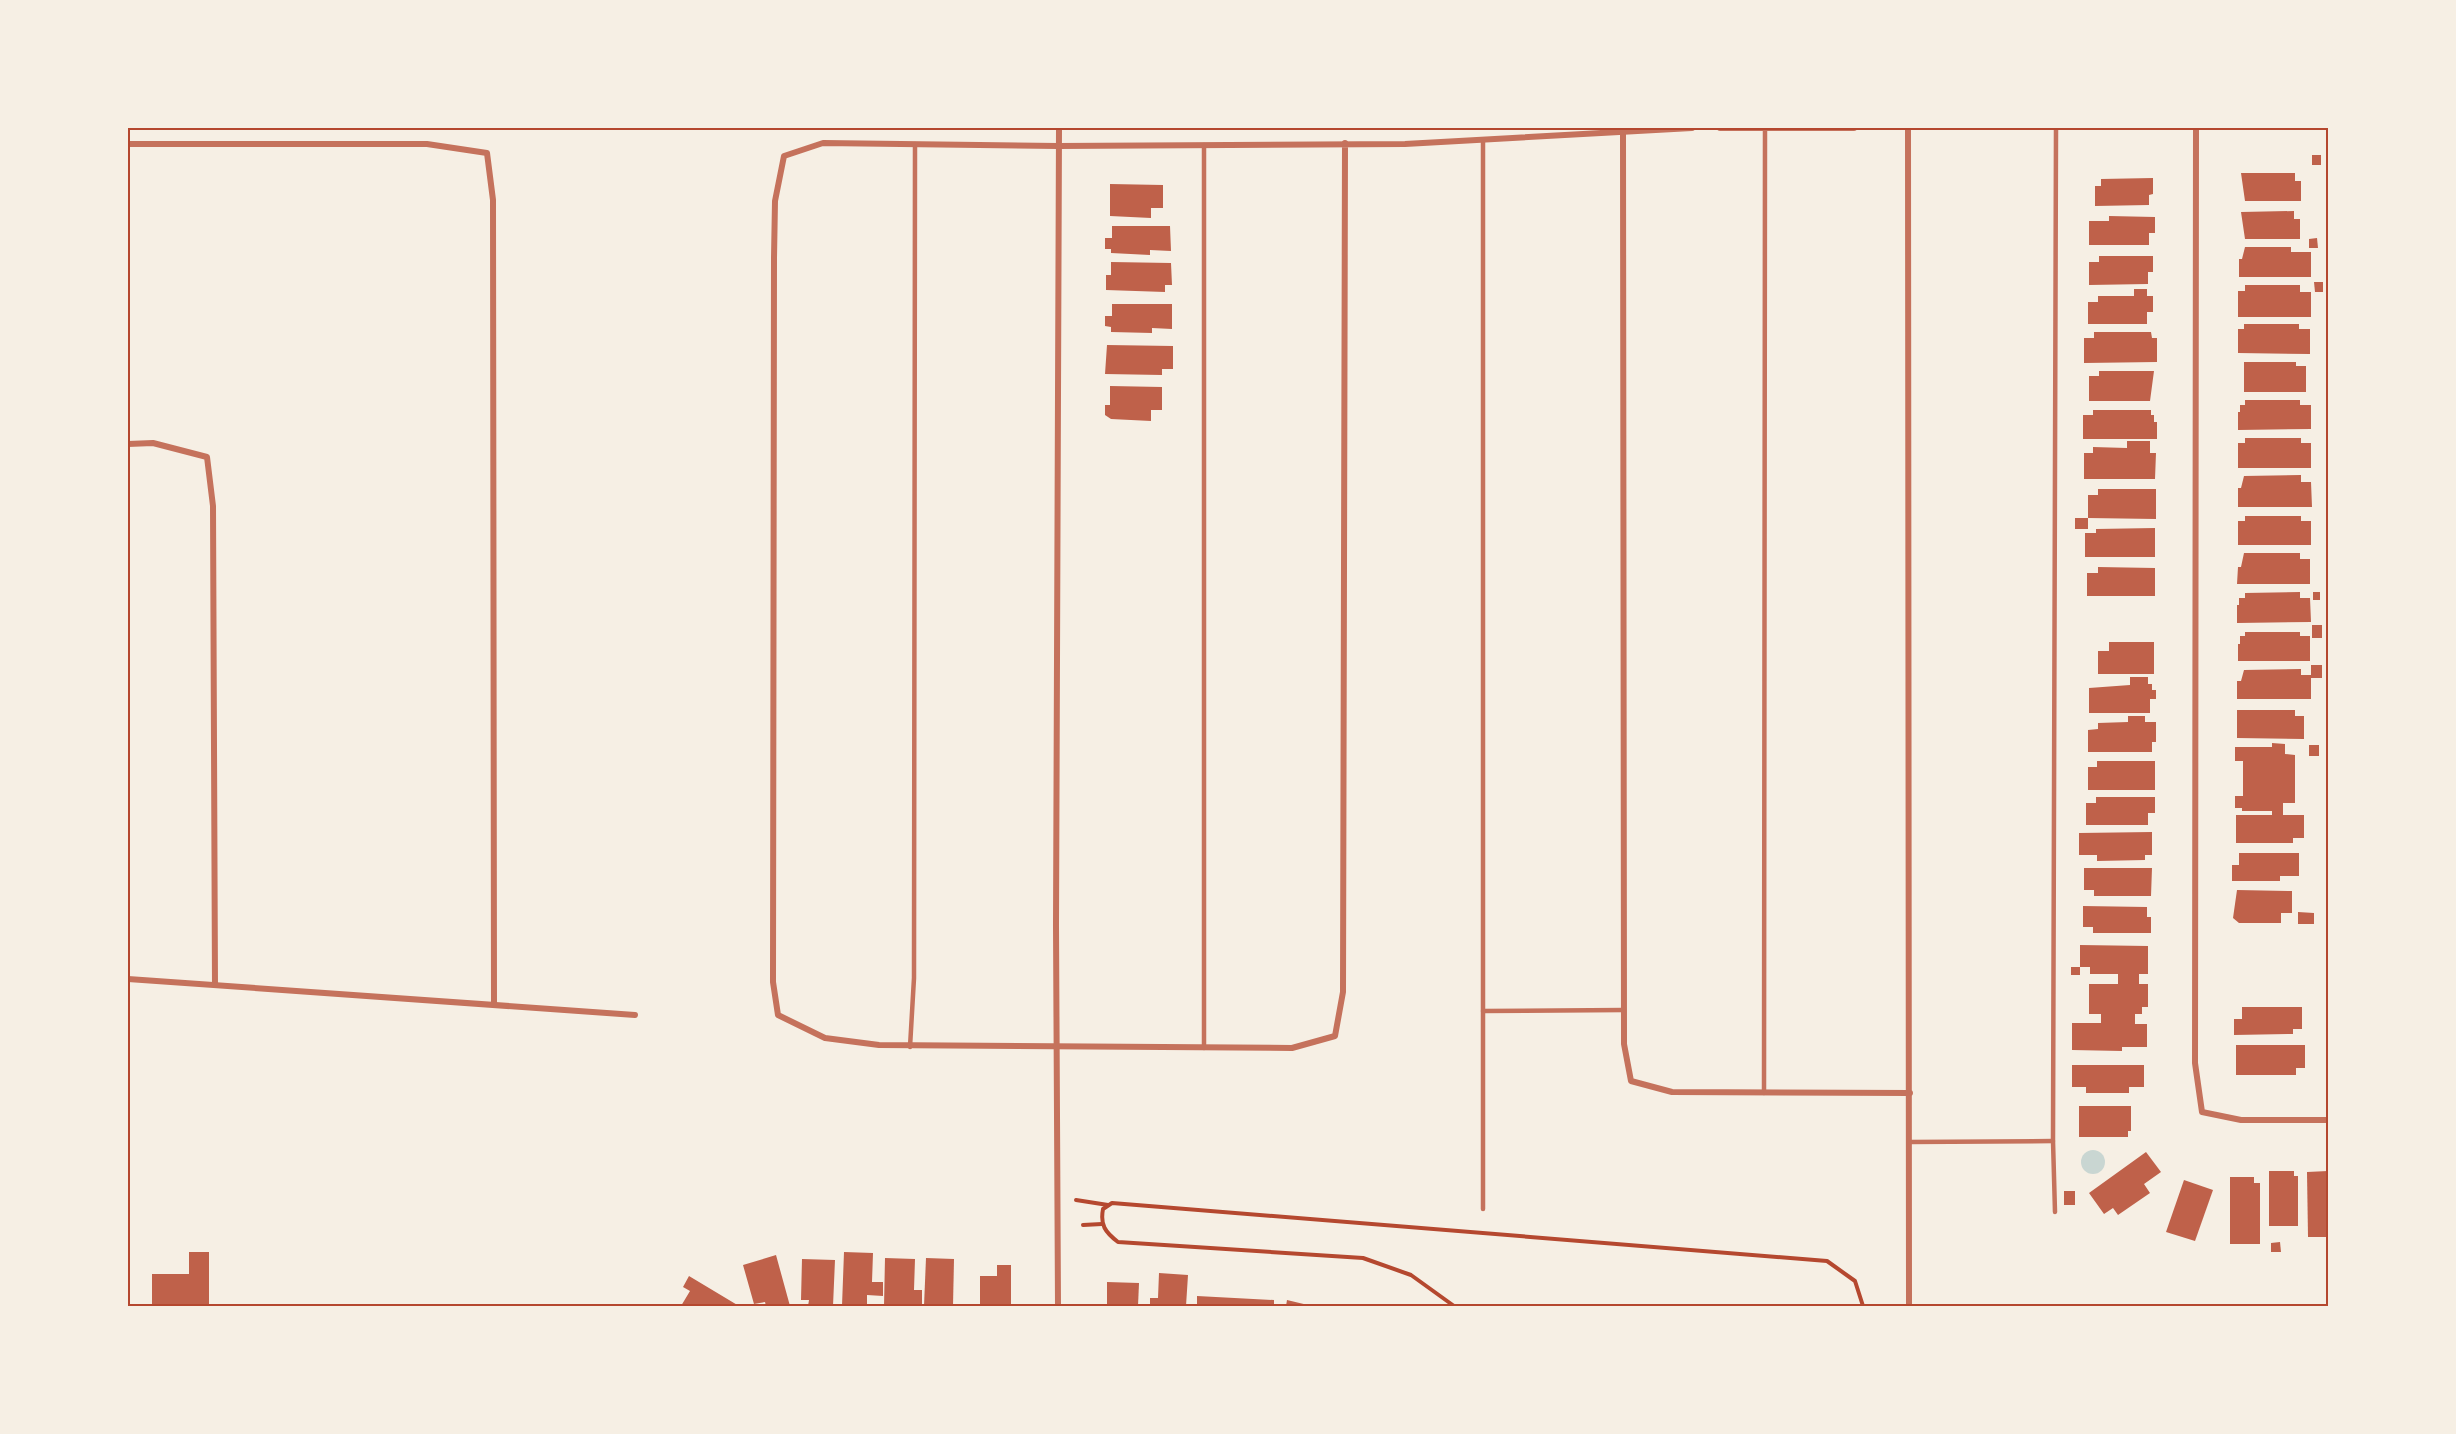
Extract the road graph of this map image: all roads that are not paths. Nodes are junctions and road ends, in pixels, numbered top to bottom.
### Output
1 (1059, 128) edge
2 (1692, 128) edge
3 (1720, 128) edge
4 (1765, 128) edge
5 (1854, 128) edge
6 (1908, 128) edge
7 (2056, 128) edge
8 (2196, 128) edge
9 (1623, 133) junction
10 (1483, 140) junction
11 (1345, 143) junction
12 (128, 144) edge
13 (915, 144) junction
14 (1204, 145) junction
15 (1058, 146) junction
16 (128, 444) edge
17 (128, 979) edge
18 (215, 985) junction
19 (494, 1004) junction
20 (1624, 1010) junction
21 (1483, 1011) junction
22 (635, 1015) dead end
23 (910, 1047) junction
24 (1057, 1047) junction
25 (1204, 1048) junction
26 (1764, 1093) junction
27 (1910, 1093) junction
28 (2328, 1120) edge
29 (2053, 1141) junction
30 (1909, 1142) junction
31 (1483, 1209) dead end
32 (2055, 1212) dead end
33 (1058, 1306) edge
34 (1909, 1306) edge

1 - 15 street
2 - 9 street
3 - 4 street
4 - 5 street
4 - 26 lane
6 - 27 street
7 - 29 lane
8 - 28 street
9 - 10 street
9 - 20 street
10 - 11 street
10 - 21 lane
11 - 14 street
11 - 25 street
12 - 19 street
13 - 15 street
13 - 23 lane
13 - 23 street
14 - 15 street
14 - 25 lane
15 - 24 street
16 - 18 street
17 - 18 street
18 - 19 street
19 - 22 street
20 - 21 lane
20 - 26 street
21 - 31 lane
23 - 24 street
24 - 25 street
24 - 33 street
26 - 27 street
27 - 30 street
29 - 30 lane
29 - 32 lane
30 - 34 street

